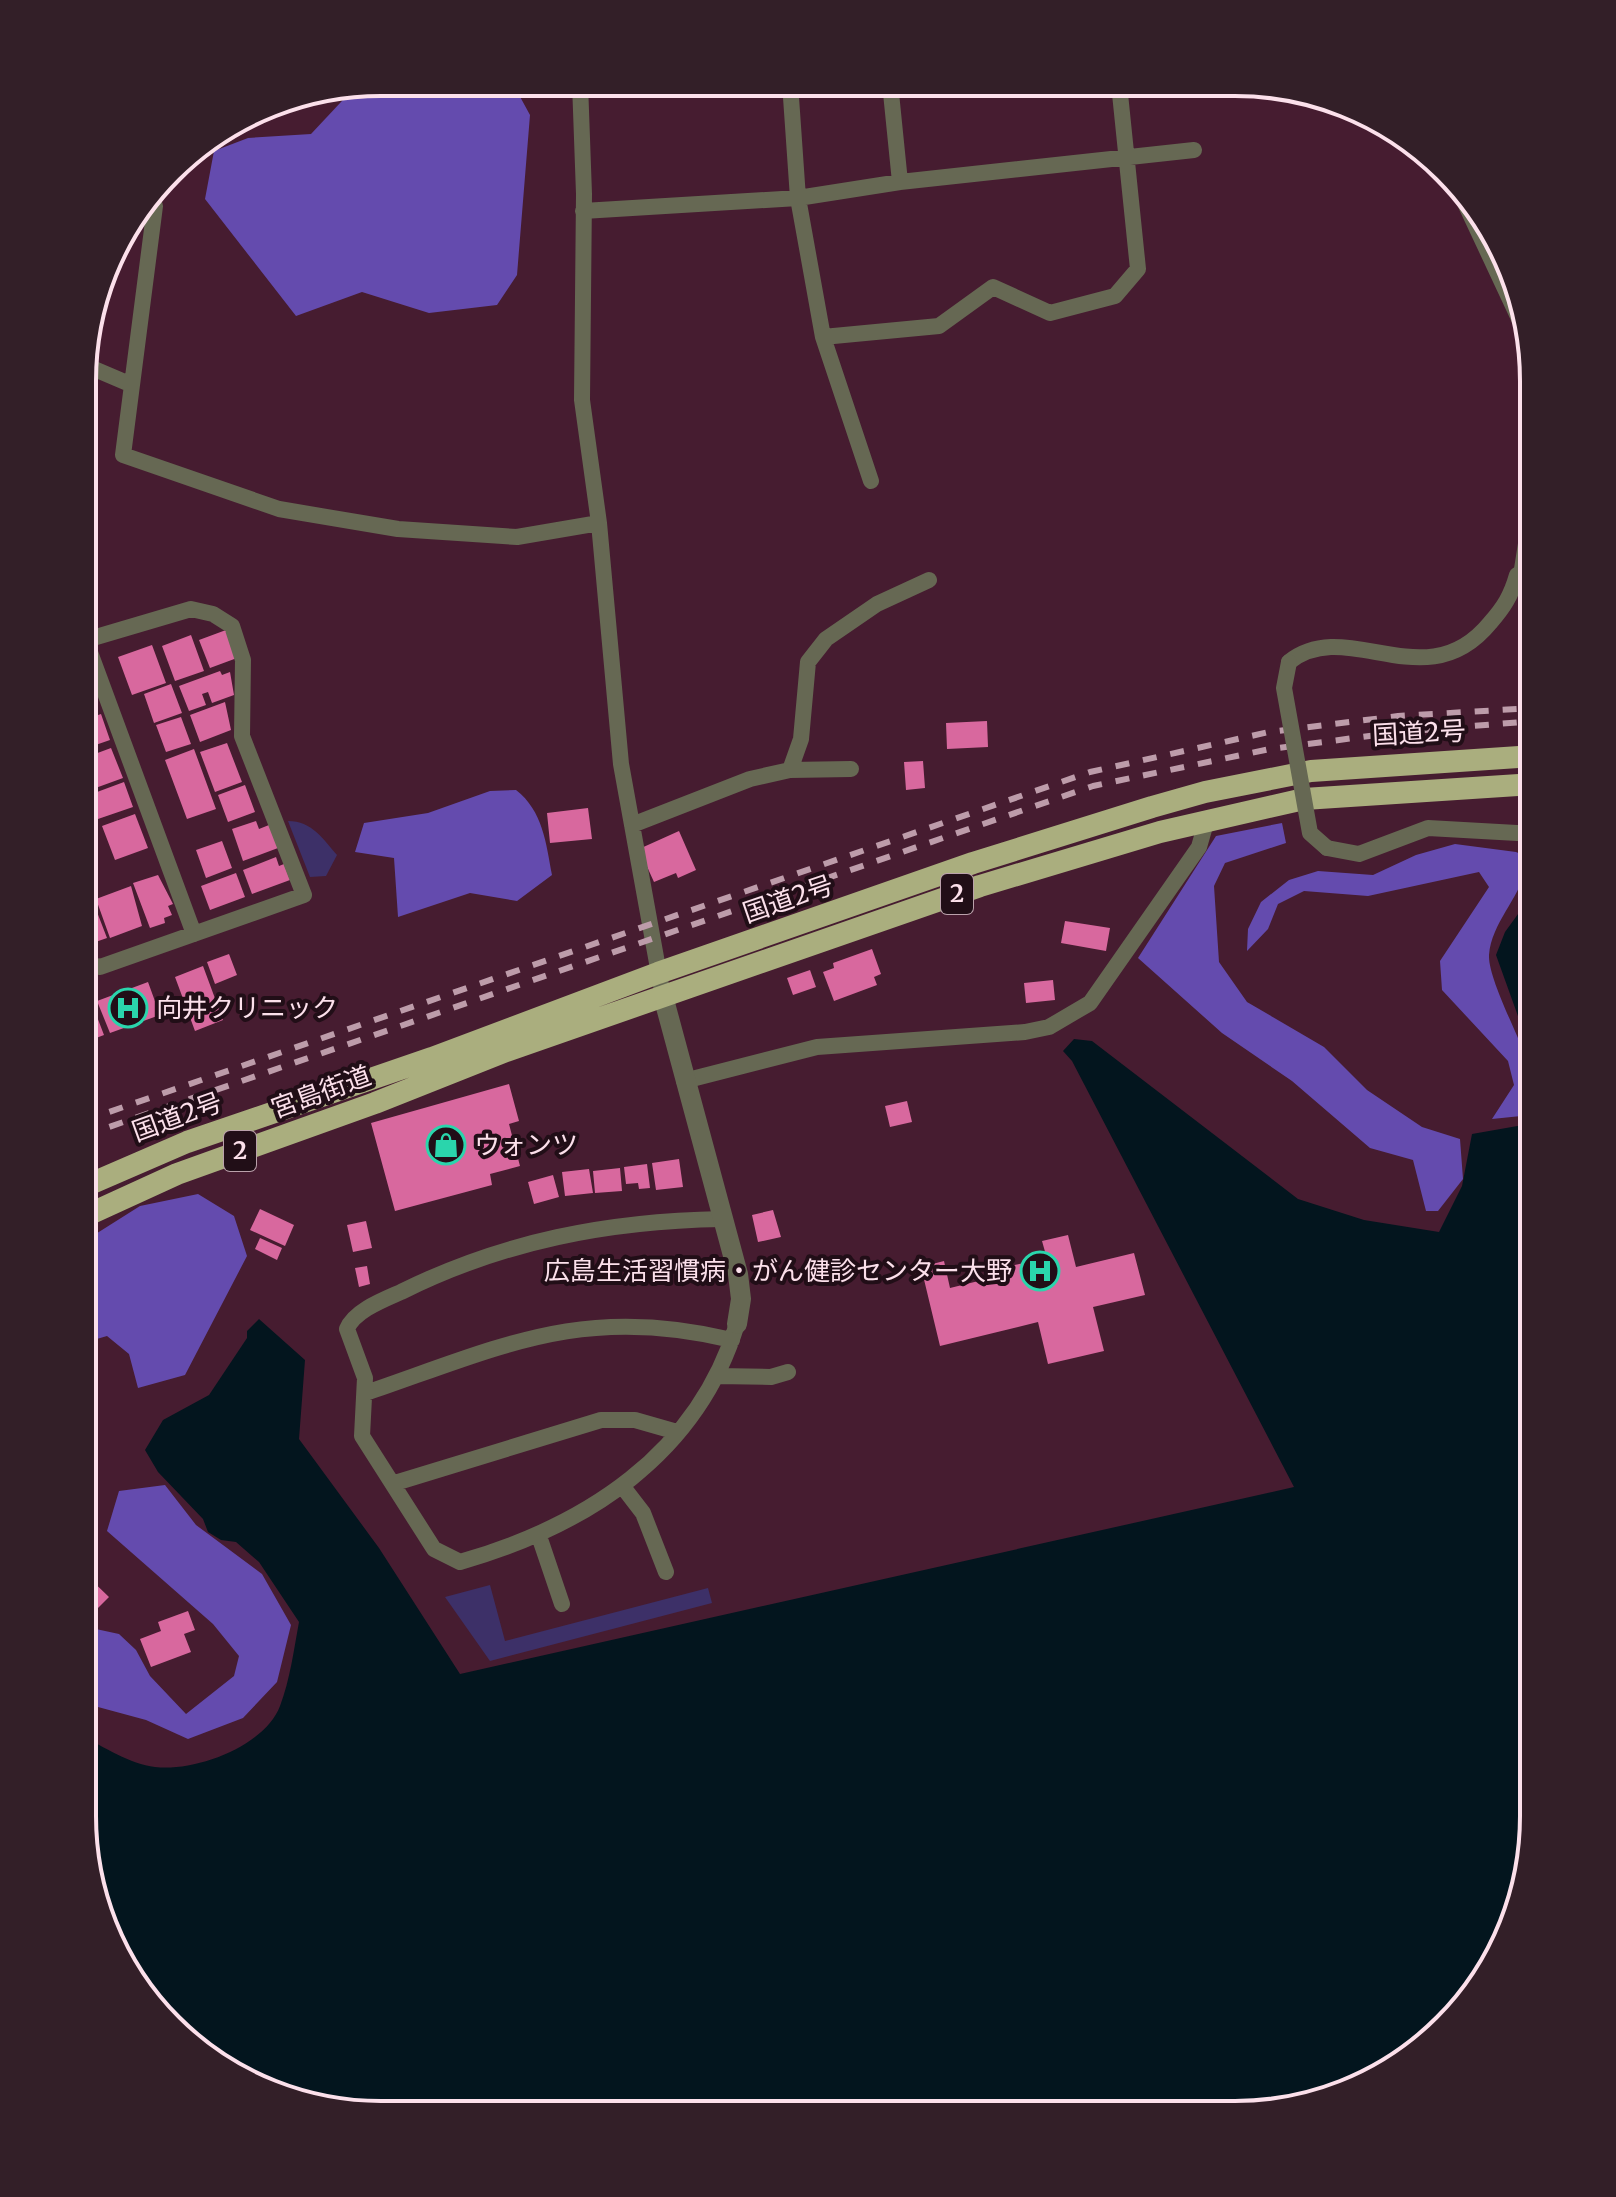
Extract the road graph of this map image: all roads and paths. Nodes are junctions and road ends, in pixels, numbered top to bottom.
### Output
1 (891, 96) edge
2 (1121, 96) edge
3 (580, 97) edge
4 (791, 97) edge
5 (1194, 150) dead end
6 (1129, 158) junction
7 (900, 182) junction
8 (798, 198) junction
9 (155, 207) edge
10 (583, 211) junction
11 (1465, 213) edge
12 (1511, 312) edge
13 (823, 337) junction
14 (97, 370) edge
15 (132, 385) junction
16 (871, 481) dead end
17 (599, 523) junction
18 (1520, 556) edge
19 (1517, 575) junction
20 (1520, 579) edge
21 (929, 580) dead end
22 (96, 635) edge
23 (96, 668) edge
24 (1520, 757) edge
25 (851, 769) dead end
26 (790, 770) junction
27 (1520, 785) edge
28 (1207, 819) junction
29 (632, 825) junction
30 (1520, 833) edge
31 (194, 934) junction
32 (96, 966) edge
33 (658, 973) junction
34 (663, 996) junction
35 (684, 1081) junction
36 (401, 1093) joint
37 (96, 1181) edge
38 (96, 1211) edge
39 (722, 1219) junction
40 (735, 1332) junction
41 (788, 1372) dead end
42 (717, 1376) junction
43 (366, 1393) junction
44 (677, 1432) junction
45 (395, 1483) junction
46 (623, 1487) junction
47 (539, 1536) junction
48 (666, 1572) dead end
49 (562, 1604) dead end

1 - 7 street
2 - 6 street
3 - 10 street
4 - 8 street
5 - 6 street
6 - 7 street
6 - 13 street
7 - 8 street
8 - 10 street
8 - 13 street
9 - 15 street
10 - 17 street
11 - 12 lane
13 - 16 street
14 - 15 street
15 - 17 street
17 - 29 street
18 - 19 lane
19 - 20 street
19 - 30 street, bridge
21 - 26 street
22 - 31 street
23 - 31 street
24 - 33 highway, 国道2号 / 2
25 - 26 street
26 - 29 street
27 - 28 highway, 国道2号 / 2
28 - 34 highway, 国道2号 / 2
28 - 35 street
29 - 33 street
31 - 32 street
33 - 34 street
33 - 37 highway, 国道2号 / 2
34 - 35 street
34 - 36 highway, 国道2号 / 2
35 - 39 street
36 - 38 highway, 宮島街道 / 2
39 - 40 street
39 - 43 street
40 - 42 street
40 - 43 street
41 - 42 street
42 - 44 street
43 - 45 street
44 - 45 street
44 - 46 street
45 - 47 street
46 - 47 street
46 - 48 street
47 - 49 street

